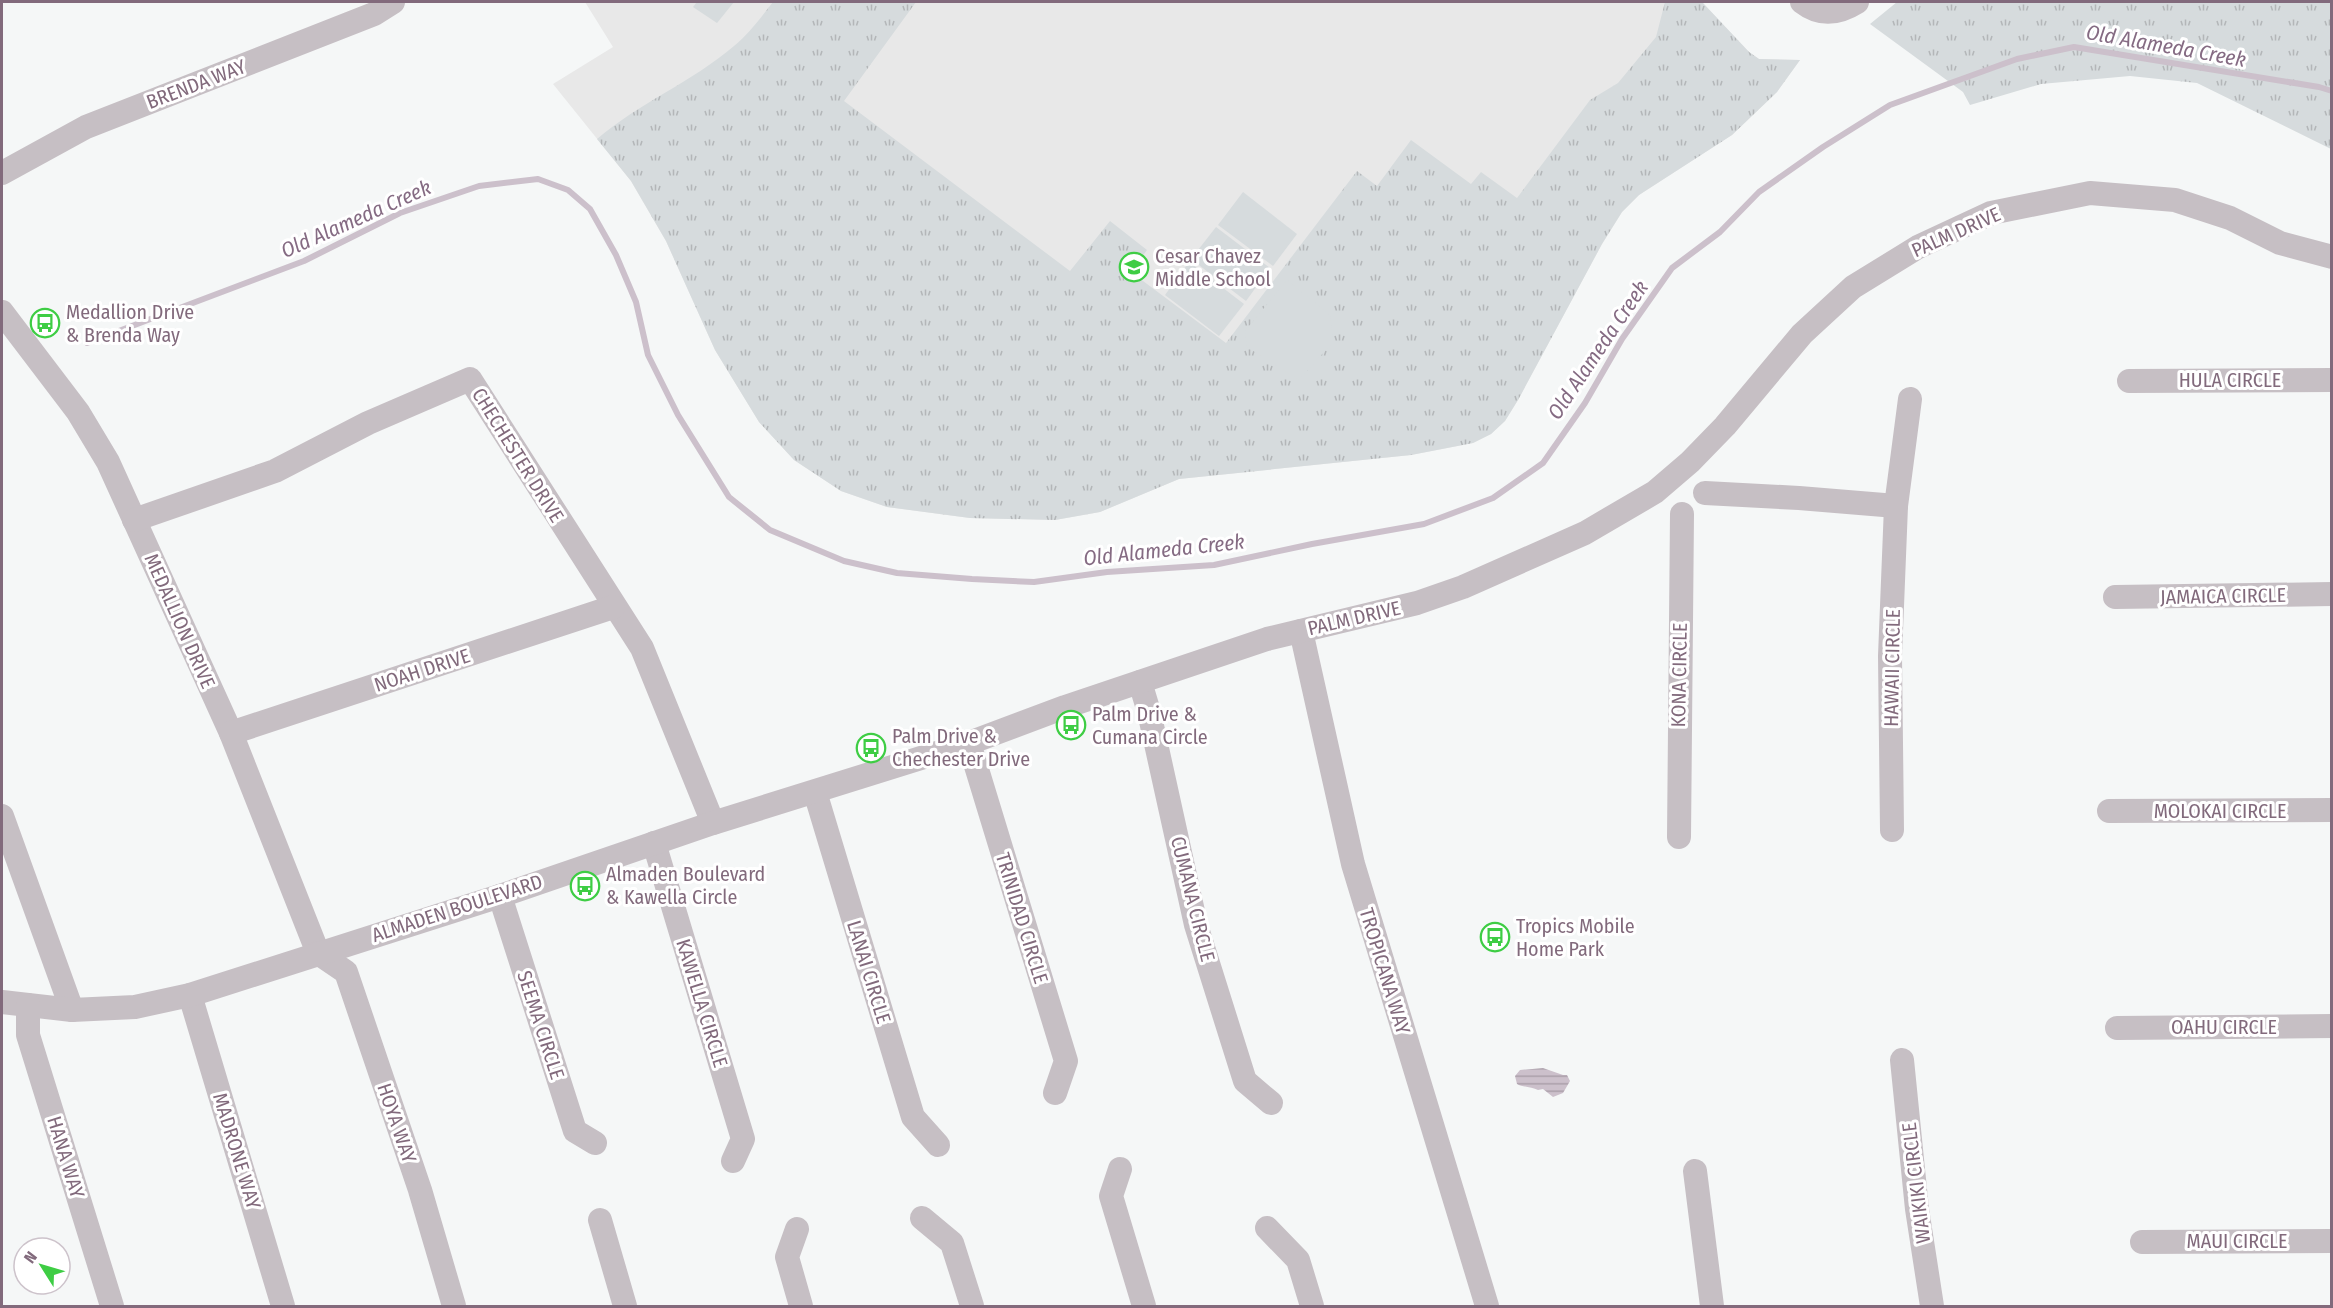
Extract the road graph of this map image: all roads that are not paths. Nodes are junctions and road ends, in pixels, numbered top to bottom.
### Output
1 (393, 2) edge
2 (1802, 2) edge
3 (1850, 6) edge
4 (2, 173) edge
5 (2331, 258) edge
6 (2, 312) edge
7 (2331, 380) edge
8 (2129, 381) dead end
9 (1910, 399) dead end
10 (1690, 462) junction
11 (1655, 492) junction
12 (1705, 494) junction
13 (1896, 506) junction
14 (1682, 514) junction
15 (134, 520) junction
16 (2331, 594) edge
17 (2115, 597) dead end
18 (614, 607) junction
19 (1301, 631) junction
20 (1140, 682) junction
21 (1041, 715) joint
22 (231, 733) junction
23 (969, 743) junction
24 (815, 792) junction
25 (2331, 810) edge
26 (2109, 811) dead end
27 (2, 816) edge
28 (713, 823) junction
29 (1892, 830) dead end
30 (1679, 837) dead end
31 (654, 843) junction
32 (500, 896) junction
33 (318, 953) junction
34 (190, 995) junction
35 (2, 1002) edge
36 (28, 1005) junction
37 (72, 1010) junction
38 (2331, 1026) edge
39 (2117, 1028) dead end
40 (1902, 1060) dead end
41 (1055, 1093) dead end
42 (1271, 1103) dead end
43 (595, 1143) dead end
44 (938, 1145) dead end
45 (733, 1161) dead end
46 (1120, 1169) dead end
47 (1695, 1171) dead end
48 (922, 1218) dead end
49 (600, 1220) dead end
50 (1267, 1228) dead end
51 (797, 1229) dead end
52 (2331, 1241) edge
53 (2142, 1242) dead end
54 (112, 1306) edge
55 (283, 1306) edge
56 (454, 1306) edge
57 (625, 1306) edge
58 (801, 1306) edge
59 (972, 1306) edge
60 (1144, 1306) edge
61 (1312, 1306) edge
62 (1487, 1306) edge
63 (1712, 1306) edge
64 (1932, 1306) edge

1 - 4 street, BRENDA WAY
2 - 3 street
5 - 10 street, PALM DRIVE
6 - 15 street, MEDALLION DRIVE
7 - 8 street, HULA CIRCLE
9 - 13 street, HAWAII CIRCLE
10 - 11 street, PALM DRIVE
10 - 12 street
11 - 14 street
11 - 19 street, PALM DRIVE
12 - 13 street
12 - 14 street
13 - 29 street, HAWAII CIRCLE
14 - 30 street, KONA CIRCLE
15 - 18 street, CHECHESTER DRIVE
15 - 22 street, MEDALLION DRIVE
16 - 17 street, JAMAICA CIRCLE
18 - 22 street, NOAH DRIVE
18 - 28 street, CHECHESTER DRIVE
19 - 20 street, PALM DRIVE
19 - 62 street, TROPICANA WAY
20 - 21 street, PALM DRIVE
20 - 42 street, CUMANA CIRCLE
21 - 23 street, ALMADEN BOULEVARD
22 - 33 street, MEDALLION DRIVE
23 - 24 street, ALMADEN BOULEVARD
23 - 41 street, TRINIDAD CIRCLE
24 - 28 street, ALMADEN BOULEVARD
24 - 44 street, LANAI CIRCLE
25 - 26 street, MOLOKAI CIRCLE
27 - 37 street
28 - 31 street, ALMADEN BOULEVARD
31 - 32 street, ALMADEN BOULEVARD
31 - 45 street, KAWELLA CIRCLE
32 - 33 street, ALMADEN BOULEVARD
32 - 43 street, SEEMA CIRCLE
33 - 34 street, ALMADEN BOULEVARD
33 - 56 street, HOYA WAY
34 - 37 street, ALMADEN BOULEVARD
34 - 55 street, MADRONE WAY
35 - 36 street, ALMADEN BOULEVARD
36 - 37 street, ALMADEN BOULEVARD
36 - 54 street, HANA WAY
38 - 39 street, OAHU CIRCLE
40 - 64 street, WAIKIKI CIRCLE
46 - 60 street
47 - 63 street
48 - 59 street
49 - 57 street
50 - 61 street
51 - 58 street
52 - 53 street, MAUI CIRCLE

